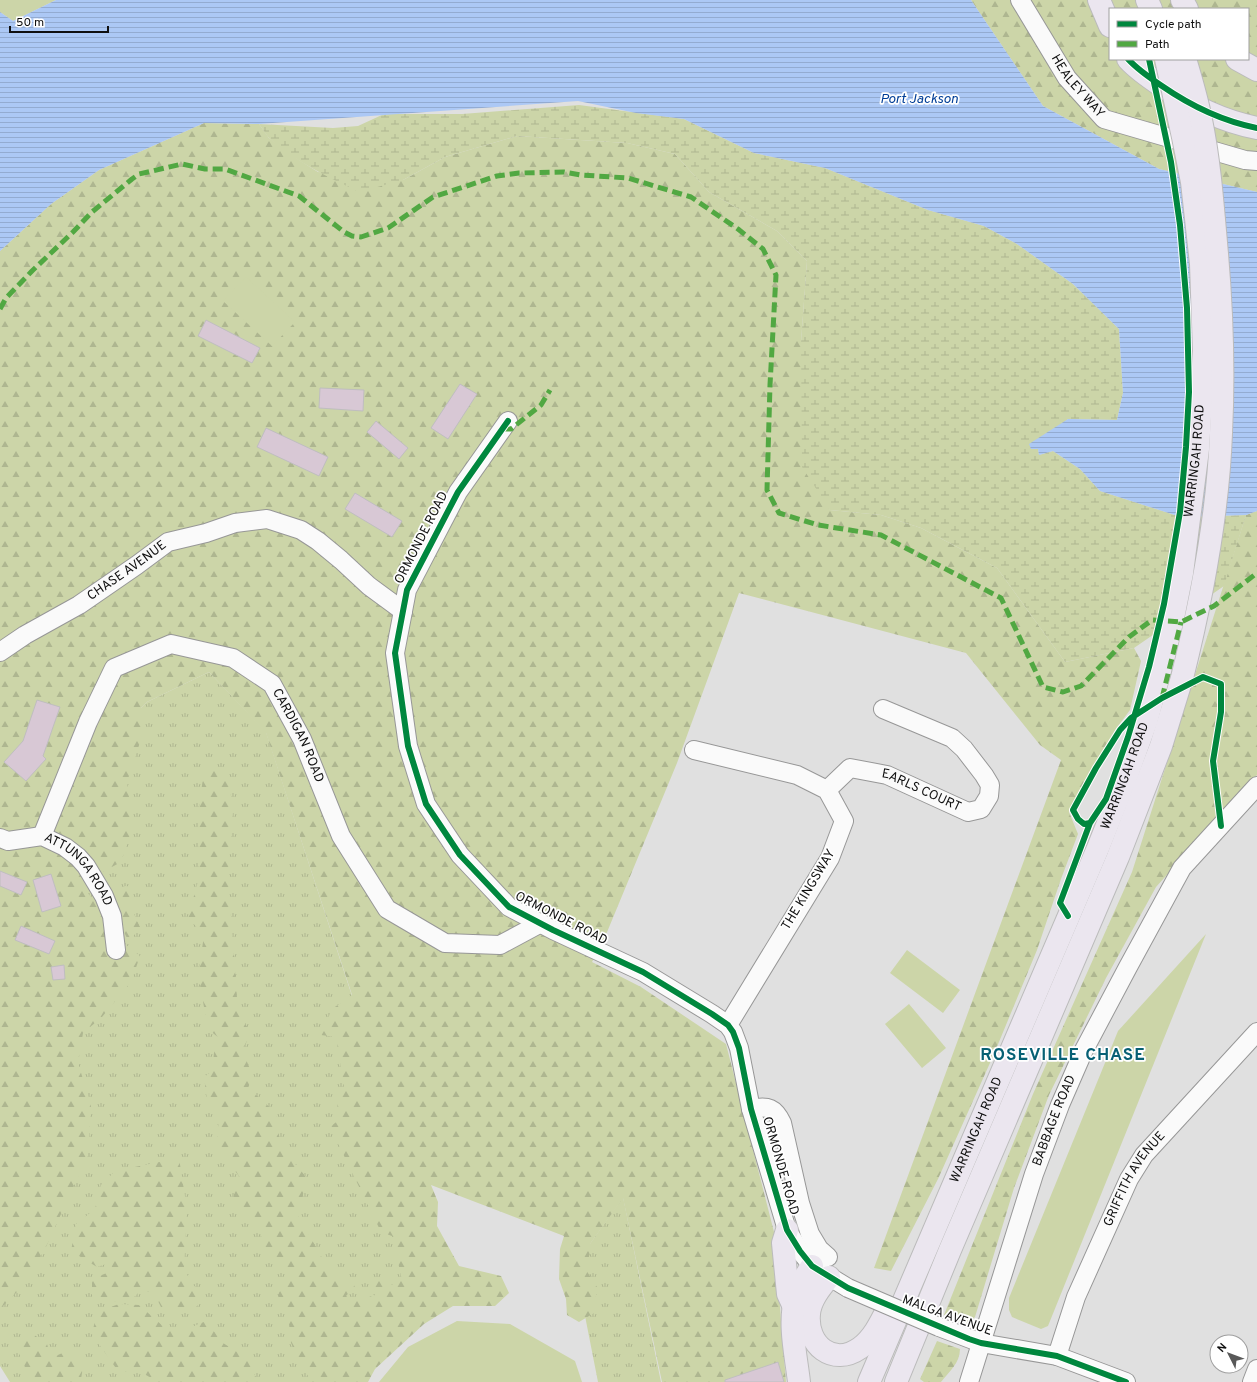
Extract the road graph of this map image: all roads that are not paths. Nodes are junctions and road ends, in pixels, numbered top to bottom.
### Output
1 (1020, 0) edge
2 (1099, 0) edge
3 (1109, 24) edge
4 (1129, 60) edge
5 (1166, 60) edge
6 (1185, 60) edge
7 (1239, 60) edge
8 (1257, 70) edge
9 (1257, 128) edge
10 (1257, 160) edge
11 (508, 421) dead end
12 (403, 611) junction
13 (0, 652) edge
14 (883, 709) dead end
15 (694, 750) dead end
16 (1257, 786) edge
17 (827, 790) junction
18 (42, 836) junction
19 (0, 838) edge
20 (541, 923) junction
21 (116, 950) dead end
22 (728, 1025) junction
23 (1257, 1032) edge
24 (752, 1109) junction
25 (787, 1230) junction
26 (927, 1244) junction
27 (823, 1266) junction
28 (794, 1307) junction
29 (982, 1342) junction
30 (1057, 1356) junction
31 (1257, 1369) edge
32 (799, 1382) edge
33 (869, 1382) edge
34 (896, 1382) edge
35 (969, 1382) edge
36 (1126, 1382) edge
37 (1252, 1382) edge

1 - 10 street, HEALEY WAY
2 - 3 highway
4 - 9 highway
5 - 26 highway, WARRINGAH ROAD, bridge
6 - 34 highway, WARRINGAH ROAD, bridge
7 - 8 highway
11 - 12 street, ORMONDE ROAD
12 - 13 street, CHASE AVENUE
12 - 20 street, ORMONDE ROAD
14 - 17 street, EARLS COURT
15 - 17 street
16 - 29 street, BABBAGE ROAD
17 - 22 street, THE KINGSWAY
18 - 19 street, ATTUNGA ROAD
18 - 20 street, CARDIGAN ROAD
18 - 21 street, ATTUNGA ROAD
20 - 22 street, ORMONDE ROAD
22 - 24 street, ORMONDE ROAD
23 - 30 street, GRIFFITH AVENUE
24 - 25 street, ORMONDE ROAD
24 - 27 street, ORMONDE ROAD
25 - 27 street, ORMONDE ROAD
25 - 28 highway
26 - 27 highway
26 - 33 highway, WARRINGAH ROAD
27 - 28 highway
27 - 29 street, MALGA AVENUE, bridge
28 - 32 highway
29 - 30 street, MALGA AVENUE
29 - 35 street, BABBAGE ROAD
30 - 36 street, MALGA AVENUE
31 - 37 street

